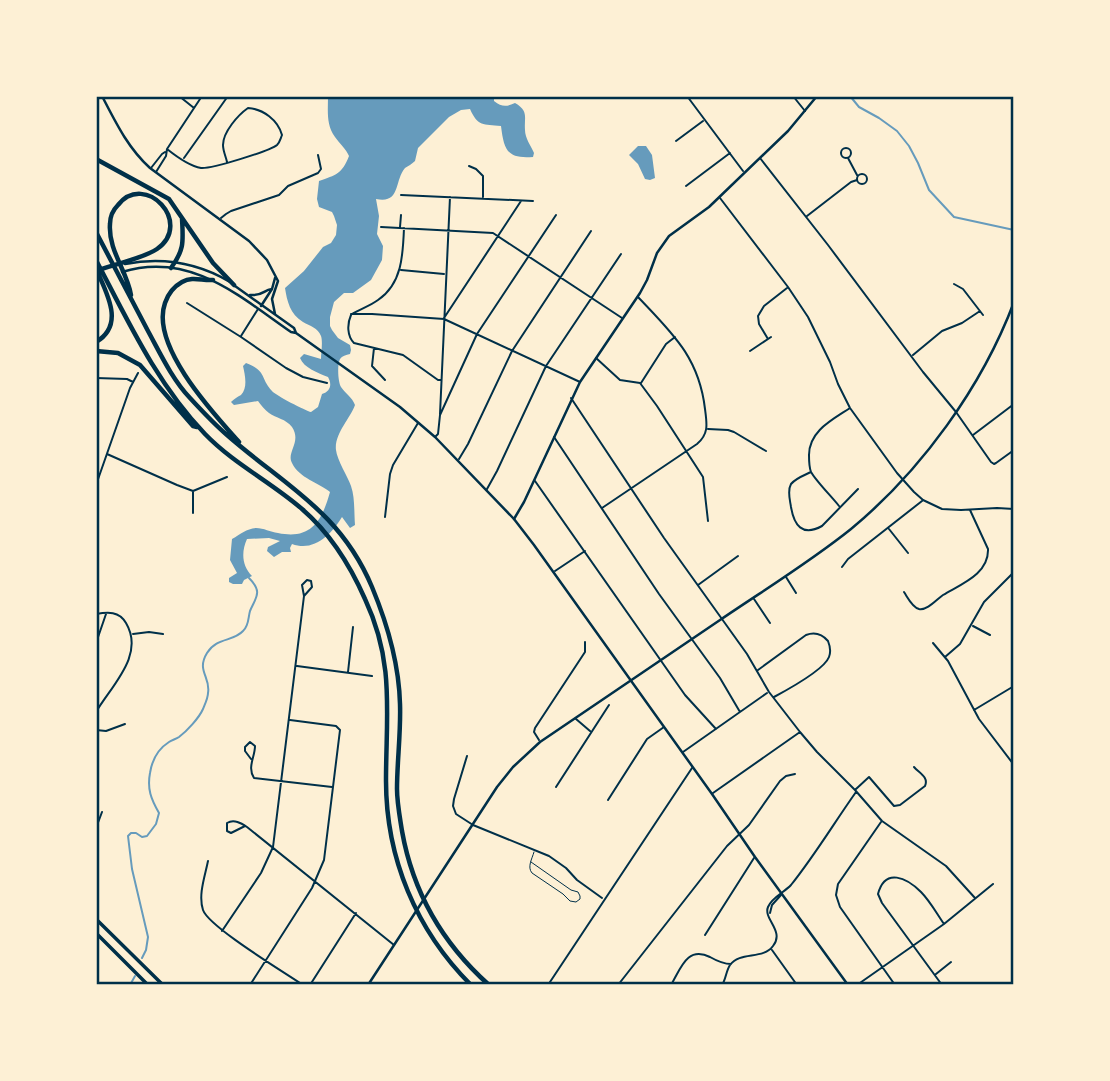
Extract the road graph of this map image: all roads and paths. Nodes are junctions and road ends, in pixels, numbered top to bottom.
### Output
1 (102, 96) edge
2 (179, 96) edge
3 (202, 96) edge
4 (228, 96) edge
5 (688, 96) edge
6 (793, 96) edge
7 (817, 96) edge
8 (194, 108) junction
9 (805, 111) junction
10 (705, 120) junction
11 (676, 141) dead end
12 (167, 150) junction
13 (730, 153) junction
14 (318, 155) dead end
15 (760, 157) junction
16 (848, 158) dead end
17 (96, 159) edge
18 (182, 160) junction
19 (228, 162) junction
20 (469, 166) dead end
21 (150, 169) junction
22 (156, 172) junction
23 (744, 172) junction
24 (858, 176) junction
25 (856, 180) junction
26 (686, 186) dead end
27 (401, 195) dead end
28 (450, 197) junction
29 (719, 197) junction
30 (483, 198) junction
31 (521, 201) junction
32 (533, 201) dead end
33 (401, 215) dead end
34 (556, 215) dead end
35 (182, 217) junction
36 (806, 217) junction
37 (221, 219) junction
38 (381, 228) dead end
39 (402, 228) junction
40 (448, 231) junction
41 (591, 231) dead end
42 (96, 232) edge
43 (498, 236) junction
44 (621, 254) dead end
45 (529, 257) junction
46 (96, 260) edge
47 (131, 261) junction
48 (175, 262) junction
49 (171, 268) junction
50 (400, 270) junction
51 (96, 271) edge
52 (446, 274) junction
53 (275, 278) junction
54 (559, 278) junction
55 (213, 280) junction
56 (96, 281) edge
57 (954, 284) dead end
58 (234, 285) junction
59 (788, 287) junction
60 (272, 289) junction
61 (250, 295) junction
62 (638, 297) junction
63 (591, 298) junction
64 (132, 300) junction
65 (187, 303) dead end
66 (262, 305) junction
67 (1013, 305) edge
68 (258, 309) junction
69 (980, 311) junction
70 (1012, 311) edge
71 (275, 314) junction
72 (351, 314) junction
73 (983, 315) dead end
74 (444, 318) junction
75 (622, 318) junction
76 (296, 332) junction
77 (477, 334) junction
78 (241, 337) junction
79 (676, 337) junction
80 (96, 342) edge
81 (374, 348) junction
82 (96, 351) edge
83 (512, 351) junction
84 (750, 351) dead end
85 (912, 355) junction
86 (596, 357) junction
87 (546, 366) junction
88 (138, 373) dead end
89 (96, 378) edge
90 (385, 380) dead end
91 (441, 380) junction
92 (133, 382) junction
93 (580, 382) junction
94 (327, 383) dead end
95 (640, 383) junction
96 (571, 398) junction
97 (1014, 404) edge
98 (850, 408) junction
99 (956, 412) junction
100 (440, 415) junction
101 (419, 422) junction
102 (199, 428) junction
103 (707, 429) junction
104 (435, 436) junction
105 (554, 436) junction
106 (972, 436) junction
107 (1014, 450) edge
108 (687, 452) junction
109 (766, 452) dead end
110 (249, 453) junction
111 (107, 454) junction
112 (458, 460) junction
113 (811, 472) junction
114 (226, 477) dead end
115 (534, 480) junction
116 (902, 480) junction
117 (96, 485) edge
118 (631, 488) junction
119 (486, 489) junction
120 (858, 489) dead end
121 (193, 491) junction
122 (923, 500) junction
123 (840, 507) junction
124 (602, 508) junction
125 (1014, 509) edge
126 (970, 510) junction
127 (193, 513) dead end
128 (385, 517) dead end
129 (514, 519) junction
130 (708, 522) dead end
131 (889, 528) junction
132 (584, 551) junction
133 (908, 553) dead end
134 (738, 556) dead end
135 (842, 566) dead end
136 (554, 572) junction
137 (1014, 572) edge
138 (785, 576) junction
139 (697, 585) junction
140 (904, 592) dead end
141 (796, 593) dead end
142 (304, 596) dead end
143 (753, 598) junction
144 (107, 612) junction
145 (96, 614) edge
146 (722, 619) junction
147 (771, 623) dead end
148 (972, 625) junction
149 (354, 627) dead end
150 (132, 634) junction
151 (163, 634) dead end
152 (990, 635) dead end
153 (692, 640) junction
154 (585, 642) dead end
155 (96, 643) edge
156 (933, 643) dead end
157 (945, 657) junction
158 (662, 660) junction
159 (296, 666) junction
160 (757, 671) junction
161 (348, 673) junction
162 (372, 676) dead end
163 (632, 681) junction
164 (1014, 686) edge
165 (769, 692) junction
166 (773, 698) junction
167 (609, 705) dead end
168 (974, 710) junction
169 (96, 712) edge
170 (740, 712) junction
171 (575, 718) junction
172 (290, 720) junction
173 (125, 724) dead end
174 (664, 727) junction
175 (716, 729) junction
176 (96, 730) edge
177 (800, 732) junction
178 (592, 733) junction
179 (540, 742) junction
180 (682, 753) junction
181 (467, 756) dead end
182 (251, 759) dead end
183 (1014, 765) edge
184 (692, 767) junction
185 (914, 767) dead end
186 (795, 774) dead end
187 (282, 781) junction
188 (333, 787) junction
189 (556, 787) dead end
190 (856, 790) junction
191 (712, 793) junction
192 (608, 800) dead end
193 (102, 812) dead end
194 (882, 821) junction
195 (245, 825) junction
196 (473, 825) junction
197 (96, 828) edge
198 (740, 834) junction
199 (273, 847) junction
200 (535, 850) junction
201 (755, 857) junction
202 (208, 861) dead end
203 (531, 862) junction
204 (316, 881) junction
205 (993, 884) dead end
206 (782, 894) junction
207 (975, 898) junction
208 (603, 899) junction
209 (356, 913) junction
210 (96, 919) edge
211 (944, 924) junction
212 (222, 930) junction
213 (96, 933) edge
214 (705, 935) dead end
215 (394, 945) junction
216 (912, 946) junction
217 (771, 949) junction
218 (266, 960) junction
219 (951, 962) dead end
220 (731, 964) junction
221 (883, 967) junction
222 (935, 975) junction
223 (847, 983) edge
224 (148, 985) edge
225 (163, 985) edge
226 (250, 985) edge
227 (303, 985) edge
228 (310, 985) edge
229 (368, 985) edge
230 (471, 985) edge
231 (489, 985) edge
232 (548, 985) edge
233 (618, 985) edge
234 (671, 985) edge
235 (722, 985) edge
236 (797, 985) edge
237 (841, 985) edge
238 (857, 985) edge
239 (895, 985) edge
240 (942, 985) edge

1 - 21 main road
2 - 8 street
3 - 8 street
4 - 18 street
5 - 10 street
6 - 9 street
7 - 9 main road
8 - 12 street
9 - 15 main road
10 - 11 street
10 - 13 street
12 - 18 street
12 - 21 street
12 - 22 street
13 - 23 street
13 - 26 street
14 - 37 street
15 - 23 main road
15 - 36 street
16 - 24 street
17 - 35 highway
18 - 19 street
19 - 19 street
20 - 30 street
21 - 22 main road
22 - 37 main road
23 - 29 main road
24 - 25 street
24 - 25 street
25 - 36 street
27 - 28 street
28 - 30 street
28 - 40 street
29 - 59 street
29 - 62 main road
30 - 31 street
31 - 32 street
31 - 43 street
33 - 39 street
34 - 45 street
35 - 48 highway
35 - 58 highway
36 - 85 street
37 - 53 main road
38 - 39 street
39 - 40 street
39 - 50 street
40 - 43 street
40 - 52 street
41 - 54 street
42 - 64 highway
43 - 45 street
43 - 74 street
44 - 63 street
45 - 54 street
45 - 77 street
46 - 102 highway
47 - 48 main road
47 - 51 highway
47 - 64 highway
48 - 49 highway
48 - 58 main road
49 - 55 main road
49 - 56 main road
50 - 52 street
50 - 72 street
51 - 80 highway
52 - 74 street
53 - 60 main road
53 - 71 main road
54 - 63 street
54 - 83 street
55 - 68 main road
55 - 110 highway
57 - 69 street
58 - 61 main road
59 - 84 street
59 - 98 street
60 - 61 main road
60 - 66 main road
61 - 66 main road
62 - 75 main road
62 - 79 street
63 - 75 street
63 - 87 street
64 - 110 highway
65 - 78 street
66 - 68 main road
66 - 71 main road
67 - 70 main road
68 - 76 main road
68 - 78 street
69 - 73 street
69 - 85 street
70 - 99 main road
71 - 76 main road
72 - 74 street
72 - 81 street
74 - 77 street
74 - 91 street
75 - 86 main road
76 - 101 main road
77 - 83 street
77 - 100 street
78 - 94 street
79 - 95 street
79 - 103 street
81 - 90 street
81 - 91 street
82 - 102 highway
83 - 87 street
83 - 112 street
85 - 99 street
86 - 93 main road
86 - 95 street
87 - 93 street
87 - 119 street
88 - 92 street
89 - 92 street
91 - 100 street
92 - 111 street
93 - 96 main road
95 - 108 street
96 - 105 main road
96 - 118 street
97 - 106 street
98 - 113 street
98 - 116 street
99 - 106 street
99 - 116 main road
100 - 104 street
101 - 104 main road
101 - 128 street
102 - 230 highway
103 - 108 street
103 - 109 street
104 - 112 main road
105 - 115 main road
105 - 124 street
106 - 107 street
108 - 118 street
108 - 130 street
110 - 231 highway
111 - 117 street
111 - 121 street
112 - 119 main road
113 - 123 street
113 - 123 street
114 - 121 street
115 - 129 main road
115 - 132 street
116 - 122 street
116 - 138 main road
118 - 124 street
118 - 139 street
119 - 129 main road
120 - 123 street
121 - 127 street
122 - 126 street
122 - 131 street
124 - 153 street
125 - 126 street
126 - 140 street
129 - 136 main road
131 - 133 street
131 - 135 street
132 - 136 street
132 - 158 street
134 - 139 street
136 - 163 main road
137 - 148 street
138 - 141 street
138 - 143 main road
139 - 146 street
142 - 159 street
143 - 146 main road
143 - 147 street
144 - 145 street
144 - 150 street
144 - 155 street
146 - 153 main road
146 - 160 street
148 - 152 street
148 - 157 street
149 - 161 street
150 - 151 street
150 - 169 street
153 - 158 main road
153 - 170 street
154 - 179 street
156 - 157 street
157 - 168 street
158 - 163 main road
158 - 175 street
159 - 161 street
159 - 172 street
160 - 165 street
160 - 166 street
161 - 162 street
163 - 171 main road
163 - 174 main road
164 - 168 street
165 - 166 street
165 - 170 street
166 - 177 street
167 - 178 street
168 - 183 street
170 - 175 street
171 - 178 street
171 - 179 main road
172 - 187 street
172 - 188 street
173 - 176 street
174 - 180 main road
174 - 192 street
175 - 180 street
177 - 190 street
177 - 191 street
178 - 189 street
179 - 196 main road
180 - 184 main road
181 - 196 street
182 - 187 street
184 - 191 main road
184 - 208 street
185 - 190 street
186 - 198 street
187 - 188 street
187 - 199 street
188 - 204 street
190 - 194 street
190 - 206 street
191 - 198 main road
193 - 197 street
194 - 207 street
194 - 221 street
195 - 195 street
195 - 199 street
196 - 200 street
196 - 215 main road
198 - 201 main road
198 - 233 street
199 - 204 street
199 - 212 street
200 - 203 lane
200 - 208 street
201 - 206 main road
201 - 214 street
202 - 212 street
203 - 203 lane
204 - 209 street
204 - 218 street
205 - 207 street
206 - 217 street
206 - 223 main road
207 - 211 street
208 - 232 street
209 - 215 street
209 - 228 street
210 - 225 main road
211 - 216 street
211 - 216 street
212 - 218 street
213 - 224 main road
215 - 229 main road
216 - 221 street
216 - 222 street
217 - 220 street
217 - 236 street
218 - 226 street
218 - 227 street
219 - 222 street
220 - 234 street
220 - 235 street
221 - 238 street
221 - 239 street
222 - 240 street
223 - 237 lane

